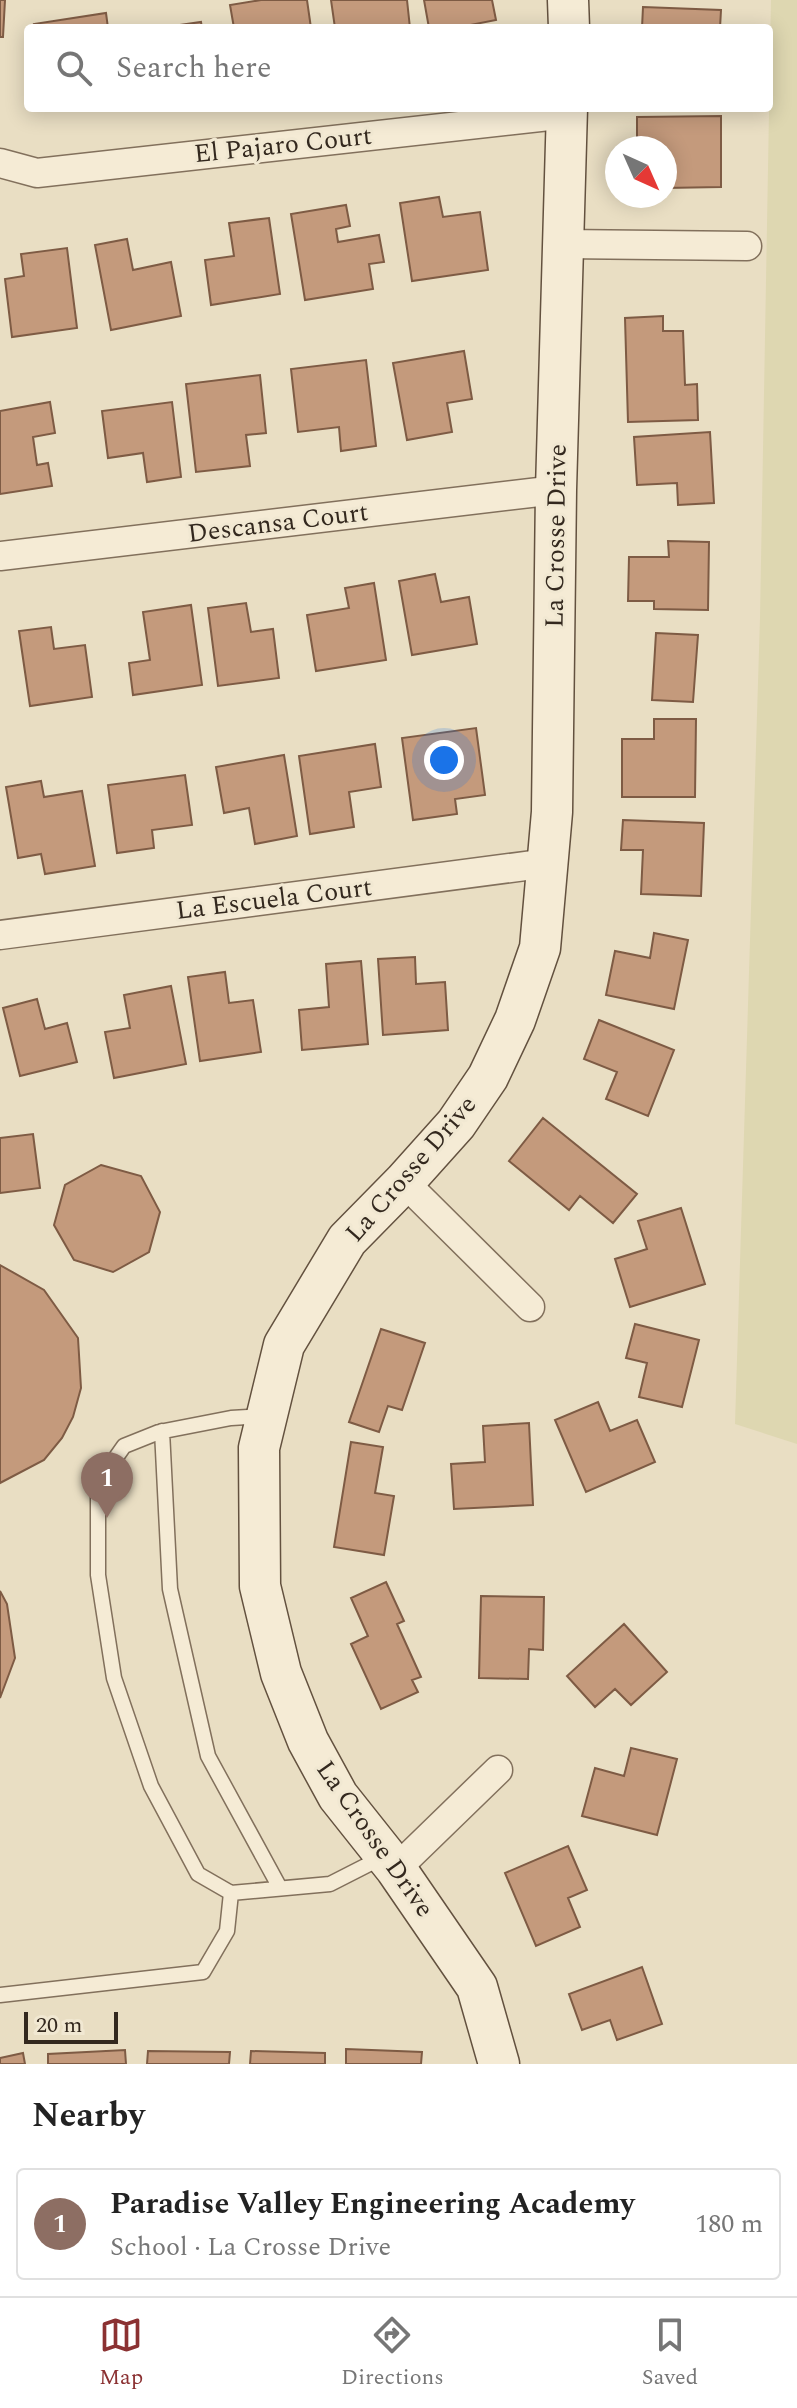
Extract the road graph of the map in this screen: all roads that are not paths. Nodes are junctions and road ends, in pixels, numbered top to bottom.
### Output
1 (568, 0) edge
2 (569, 24) edge
3 (558, 112) edge
4 (567, 112) edge
5 (0, 163) edge
6 (563, 244) junction
7 (747, 246) dead end
8 (556, 490) junction
9 (0, 556) edge
10 (548, 863) junction
11 (0, 935) edge
12 (404, 1182) junction
13 (530, 1307) dead end
14 (267, 1416) junction
15 (162, 1431) junction
16 (498, 1770) dead end
17 (391, 1862) junction
18 (280, 1888) junction
19 (231, 1893) junction
20 (0, 1995) edge
21 (499, 2064) edge

1 - 2 street
3 - 5 street, El Pajaro Court
4 - 6 street, La Crosse Drive
6 - 7 street
6 - 8 street, La Crosse Drive
8 - 9 street, Descansa Court
8 - 10 street, La Crosse Drive
10 - 11 street, La Escuela Court
10 - 12 street, La Crosse Drive
12 - 13 street
12 - 14 street, La Crosse Drive
14 - 15 lane
14 - 17 street, La Crosse Drive
15 - 18 lane
15 - 19 lane
16 - 17 street
17 - 18 lane
17 - 21 street, La Crosse Drive
18 - 19 lane
19 - 20 lane

